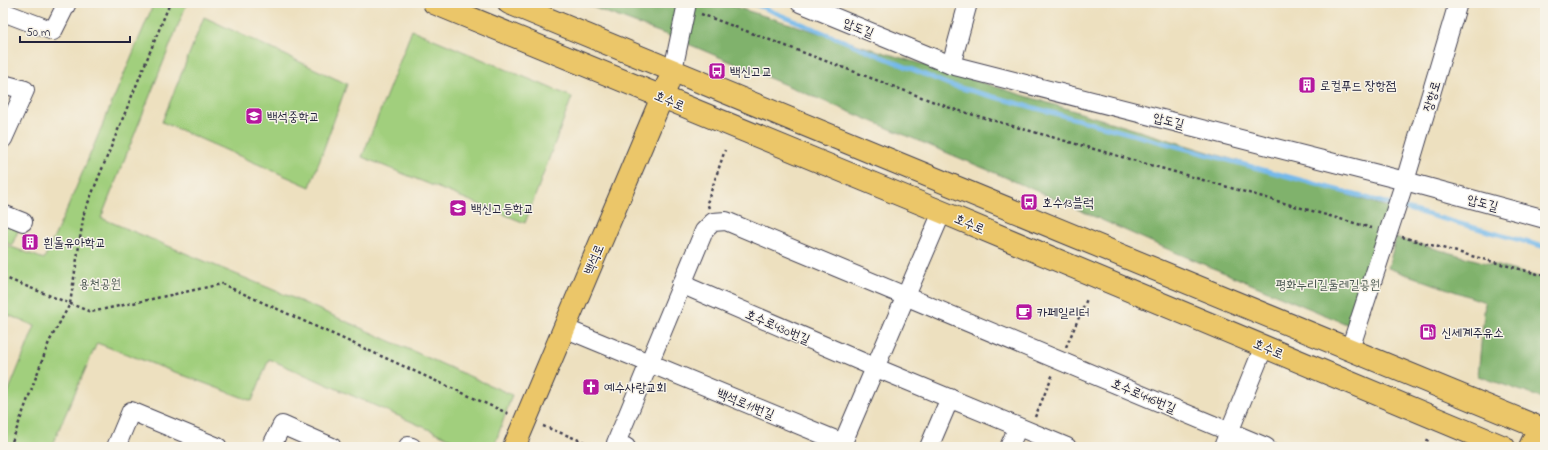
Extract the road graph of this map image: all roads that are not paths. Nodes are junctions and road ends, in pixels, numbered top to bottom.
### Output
1 (67, 3) edge
2 (434, 3) edge
3 (509, 3) edge
4 (800, 3) edge
5 (968, 3) edge
6 (1458, 3) edge
7 (686, 6) edge
8 (15, 11) edge
9 (951, 65) junction
10 (673, 70) junction
11 (3, 84) edge
12 (662, 97) junction
13 (3, 138) edge
14 (1404, 184) junction
15 (942, 212) junction
16 (3, 214) edge
17 (1545, 219) edge
18 (23, 222) dead end
19 (681, 284) junction
20 (906, 296) junction
21 (564, 328) junction
22 (1264, 346) junction
23 (1350, 350) junction
24 (649, 363) junction
25 (874, 368) junction
26 (950, 398) junction
27 (1025, 425) junction
28 (1538, 435) edge
29 (1226, 439) edge
30 (621, 445) edge
31 (842, 445) edge
32 (213, 446) edge
33 (116, 447) edge
34 (271, 447) edge
35 (332, 447) edge
36 (408, 447) edge
37 (412, 447) edge
38 (514, 447) edge
39 (929, 447) edge
40 (1009, 447) edge
41 (1067, 447) edge
42 (1266, 447) edge
43 (1504, 447) edge

1 - 8 street
2 - 12 main road, 호수로
3 - 10 main road
4 - 9 street, 압도길
5 - 9 street
6 - 14 street, 장항로
7 - 10 street
9 - 14 street, 압도길
10 - 12 main road, 백석로
10 - 23 main road
11 - 13 street
12 - 15 main road, 호수로
12 - 21 main road, 백석로
14 - 17 street, 압도길
14 - 23 street, 장항로
15 - 20 street
15 - 22 main road, 호수로
16 - 18 street
19 - 20 street
19 - 24 street
19 - 25 street, 호수로430번길
20 - 25 street
20 - 29 street, 호수로446번길
21 - 24 street, 백석로11번길
21 - 38 main road, 백석로
22 - 29 street
22 - 43 main road, 호수로
23 - 28 main road
24 - 30 street
24 - 31 street, 백석로11번길
25 - 26 street, 호수로430번길
25 - 31 street
26 - 27 street, 호수로430번길
26 - 39 street
27 - 40 street
27 - 41 street
29 - 42 street, 호수로446번길
32 - 33 street
34 - 35 street
36 - 37 street

